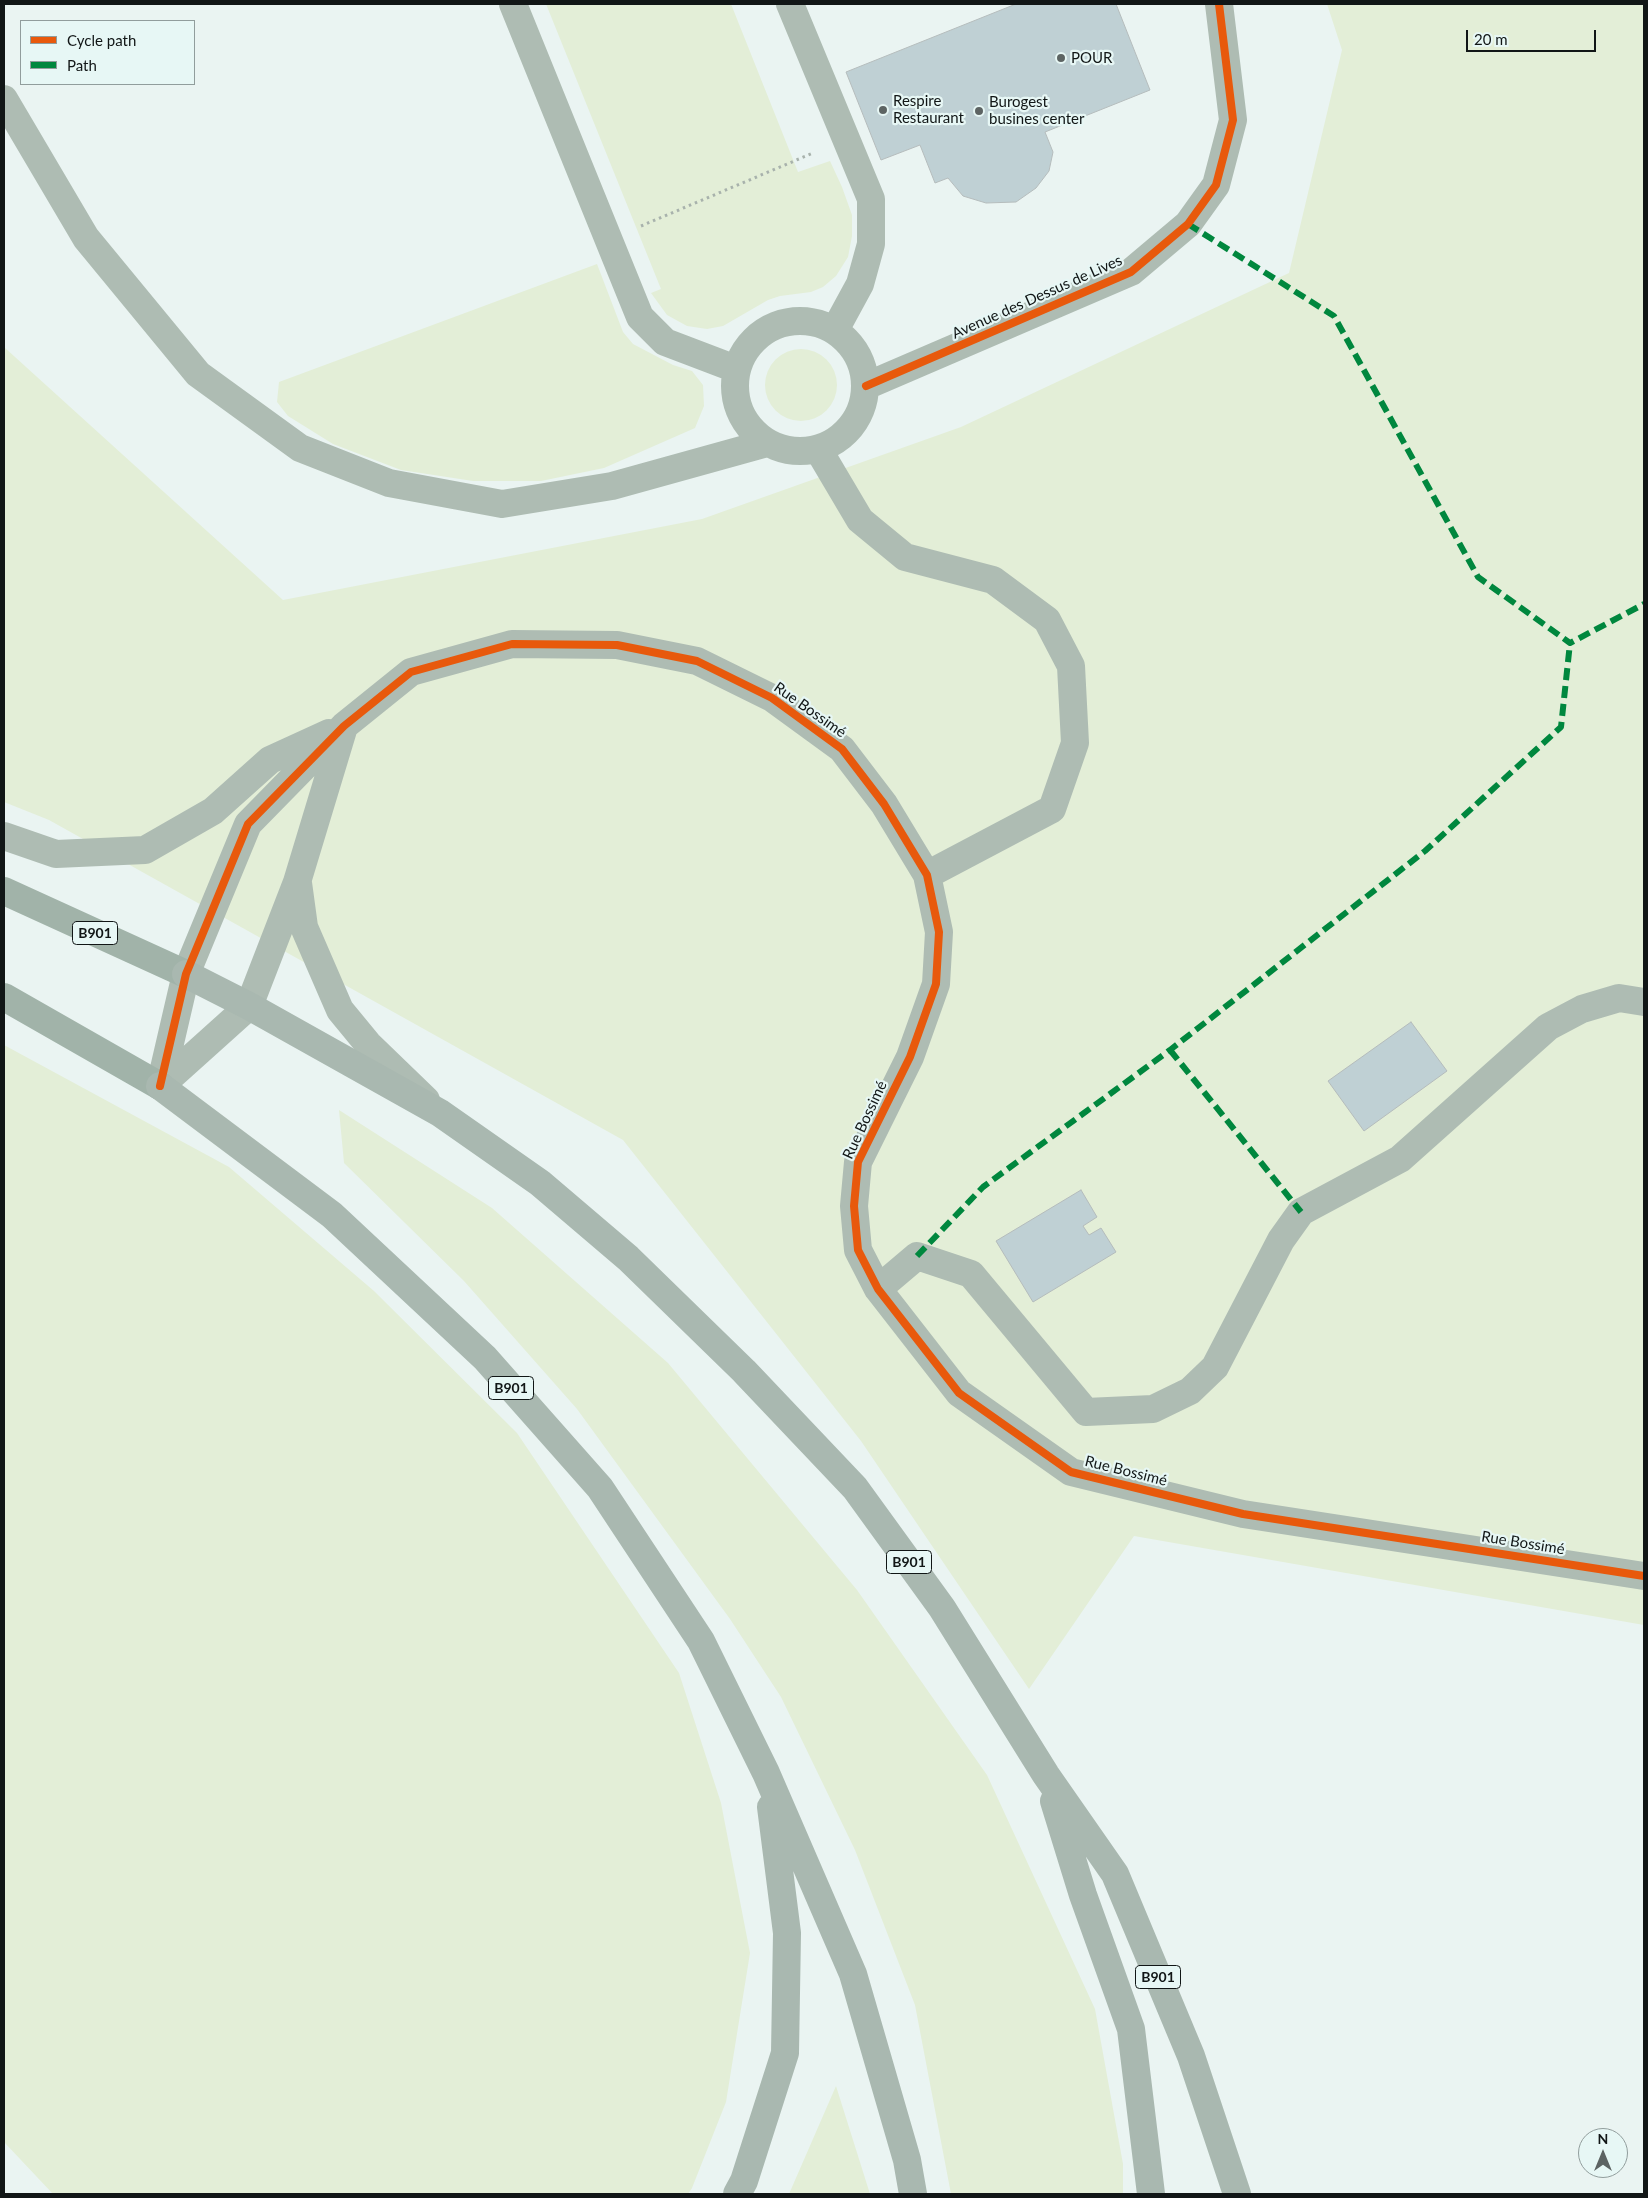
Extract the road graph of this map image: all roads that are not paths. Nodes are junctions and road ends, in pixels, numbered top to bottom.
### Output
1 (513, 4) edge
2 (790, 4) edge
3 (1219, 4) edge
4 (4, 99) edge
5 (835, 330) junction
6 (736, 369) junction
7 (866, 386) junction
8 (767, 443) junction
9 (818, 449) junction
10 (344, 726) junction
11 (4, 836) edge
12 (927, 874) junction
13 (297, 882) junction
14 (4, 891) edge
15 (186, 974) junction
16 (4, 997) edge
17 (1644, 1002) edge
18 (249, 1006) junction
19 (160, 1086) junction
20 (440, 1113) junction
21 (878, 1289) junction
22 (1644, 1576) edge
23 (766, 1773) junction
24 (1046, 1776) junction
25 (737, 2194) edge
26 (913, 2194) edge
27 (1151, 2194) edge
28 (1237, 2194) edge

1 - 6 street
2 - 5 street
3 - 7 street, Avenue des Dessus de Lives
4 - 8 street
5 - 6 street
5 - 7 street
6 - 8 street
7 - 9 street
8 - 9 street
9 - 12 street
10 - 11 street
10 - 12 street, Rue Bossimé
10 - 13 street
10 - 15 street
12 - 21 street, Rue Bossimé
13 - 18 street
13 - 20 street
14 - 15 main road, B901
15 - 18 highway, B901
15 - 19 street
16 - 19 main road, B901
17 - 21 street
18 - 19 street
18 - 20 highway, B901
19 - 23 highway, B901
20 - 24 highway, B901
21 - 22 street, Rue Bossimé
23 - 25 highway, B901
23 - 26 highway, B901
24 - 27 highway, B901
24 - 28 highway, B901

